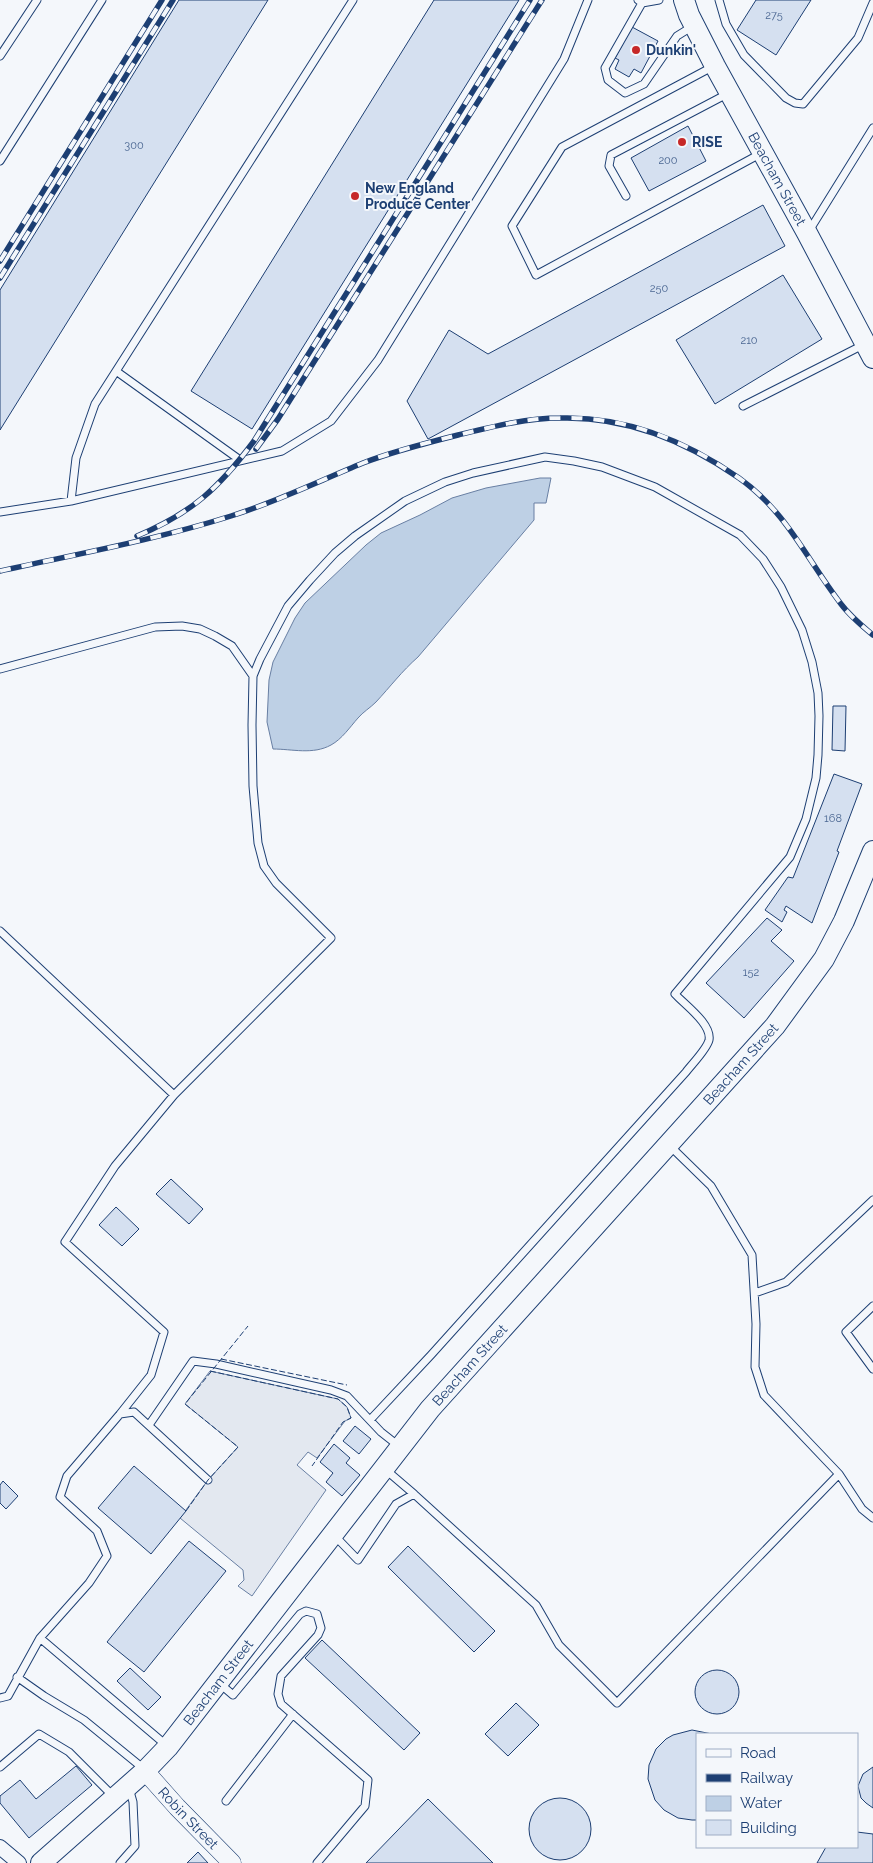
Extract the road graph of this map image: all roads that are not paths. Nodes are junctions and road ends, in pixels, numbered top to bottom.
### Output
1 (37, 0) edge
2 (102, 0) edge
3 (353, 0) edge
4 (588, 0) edge
5 (659, 0) edge
6 (684, 0) edge
7 (719, 0) edge
8 (640, 2) edge
9 (873, 3) edge
10 (694, 25) junction
11 (0, 56) edge
12 (715, 66) junction
13 (729, 93) junction
14 (873, 128) edge
15 (763, 153) junction
16 (0, 161) edge
17 (626, 196) dead end
18 (808, 233) junction
19 (869, 351) edge
20 (116, 371) junction
21 (743, 406) dead end
22 (240, 460) junction
23 (71, 501) junction
24 (0, 512) edge
25 (0, 670) edge
26 (253, 676) junction
27 (873, 851) edge
28 (0, 931) edge
29 (174, 1095) junction
30 (669, 1144) junction
31 (873, 1200) edge
32 (755, 1293) junction
33 (873, 1306) edge
34 (873, 1369) edge
35 (120, 1414) junction
36 (370, 1420) junction
37 (149, 1425) junction
38 (400, 1447) junction
39 (384, 1469) junction
40 (839, 1474) junction
41 (208, 1480) dead end
42 (414, 1494) junction
43 (873, 1518) edge
44 (334, 1535) junction
45 (40, 1638) junction
46 (17, 1677) junction
47 (219, 1683) junction
48 (0, 1698) edge
49 (292, 1714) junction
50 (168, 1747) junction
51 (0, 1767) edge
52 (145, 1771) junction
53 (121, 1791) junction
54 (226, 1801) dead end
55 (0, 1847) edge
56 (18, 1863) edge
57 (41, 1863) edge
58 (120, 1863) edge
59 (232, 1863) edge
60 (317, 1863) edge

1 - 11 lane
2 - 16 lane
3 - 20 lane
4 - 22 lane
5 - 8 lane
6 - 10 main road, Beacham Street
7 - 9 lane
8 - 10 lane
10 - 12 main road, Beacham Street
12 - 13 main road, Beacham Street
12 - 15 lane
13 - 15 main road, Beacham Street
13 - 17 lane
14 - 18 lane
15 - 18 main road, Beacham Street
18 - 19 main road, Beacham Street
19 - 21 lane
20 - 22 lane
20 - 23 lane
22 - 23 lane
23 - 24 lane
25 - 26 lane
26 - 29 lane
26 - 36 lane
27 - 30 main road, Beacham Street
28 - 29 lane
29 - 35 lane
30 - 32 lane
30 - 38 main road, Beacham Street
31 - 32 lane
32 - 40 lane
33 - 34 lane
35 - 37 lane
35 - 45 lane
36 - 37 lane
36 - 38 lane
37 - 41 lane
38 - 39 main road, Beacham Street
39 - 42 lane
39 - 44 main road, Beacham Street
40 - 42 lane
40 - 43 lane
42 - 44 lane
44 - 47 main road, Beacham Street
45 - 46 lane
45 - 50 lane
46 - 48 lane
46 - 52 lane
47 - 49 lane
47 - 50 main road, Beacham Street
49 - 54 lane
49 - 60 lane
50 - 52 main road, Beacham Street
51 - 53 lane
52 - 53 main road, Beacham Street
52 - 59 street, Robin Street
53 - 57 main road, Beacham Street
53 - 58 lane
55 - 56 street

